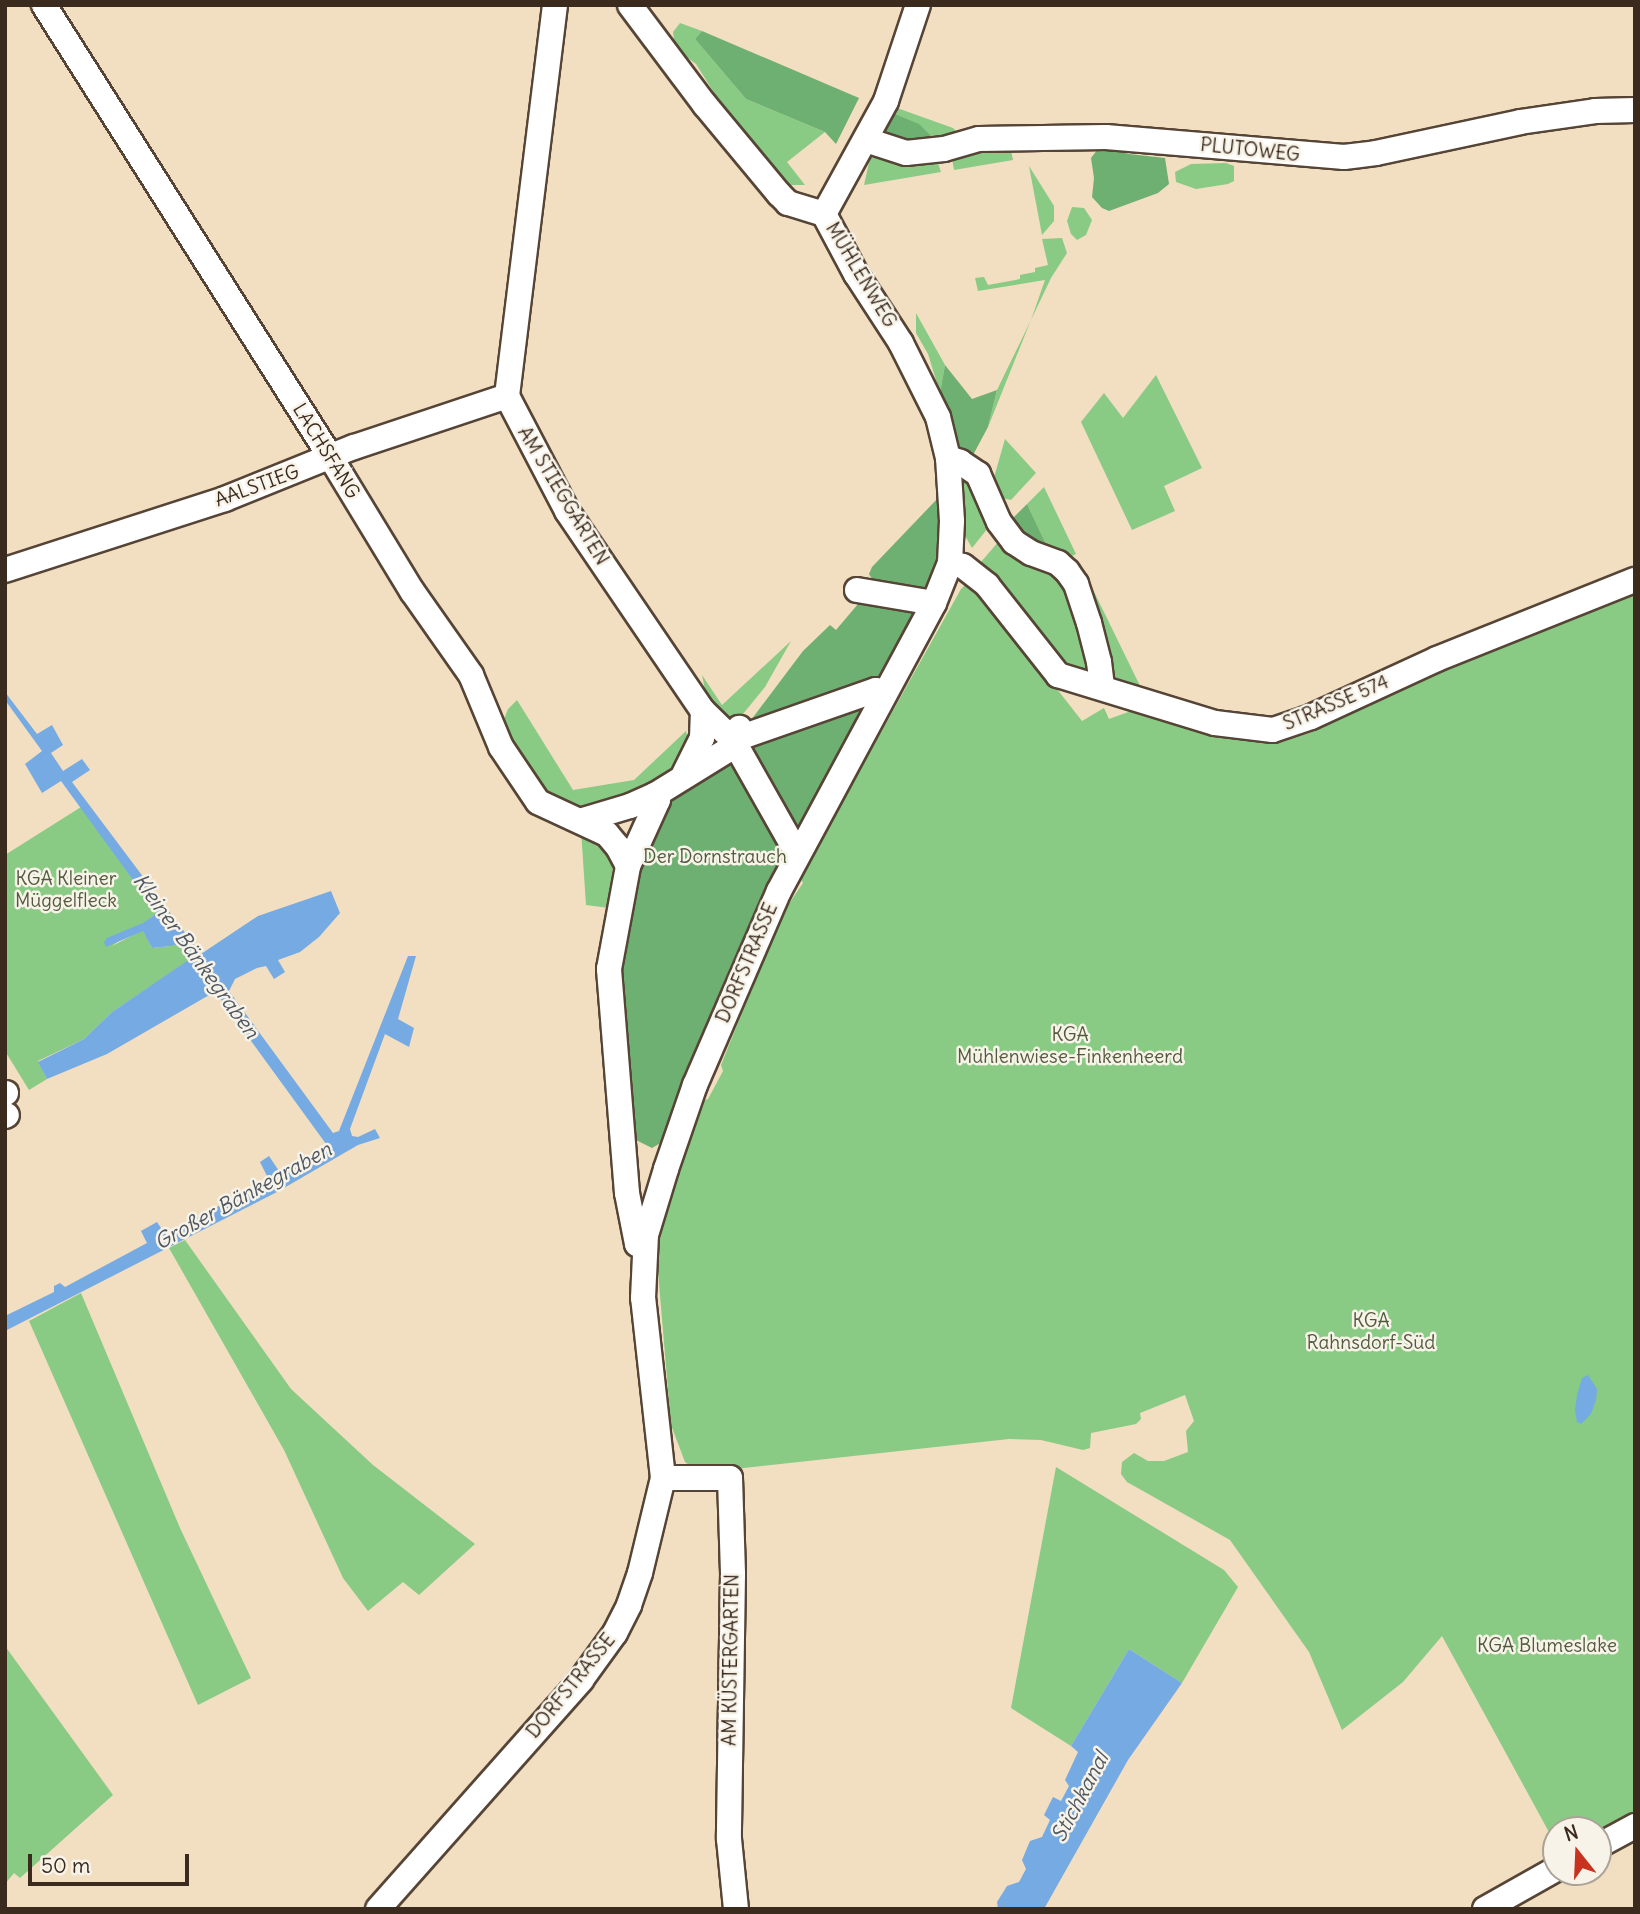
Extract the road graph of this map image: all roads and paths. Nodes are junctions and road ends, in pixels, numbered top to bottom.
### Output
1 (44, 5) edge
2 (555, 5) edge
3 (630, 5) edge
4 (918, 5) edge
5 (1635, 110) edge
6 (866, 140) junction
7 (824, 214) junction
8 (507, 396) junction
9 (331, 458) junction
10 (948, 458) junction
11 (948, 569) junction
12 (5, 570) edge
13 (1635, 580) edge
14 (857, 590) dead end
15 (934, 603) junction
16 (1102, 687) junction
17 (884, 694) junction
18 (723, 727) junction
19 (684, 774) junction
20 (655, 795) junction
21 (583, 820) junction
22 (797, 853) junction
23 (628, 866) junction
24 (644, 1248) junction
25 (663, 1478) junction
26 (1635, 1826) edge
27 (1612, 1838) edge
28 (1542, 1877) edge
29 (378, 1909) edge
30 (736, 1909) edge
31 (1485, 1909) edge

1 - 9 street, LACHSFANG
2 - 8 street
3 - 7 street, MÜHLENWEG
4 - 6 street
5 - 6 street, PLUTOWEG
6 - 7 street
7 - 10 street, MÜHLENWEG
8 - 9 street, AALSTIEG
8 - 18 street, AM STIEGGARTEN
9 - 12 street, AALSTIEG
9 - 21 street, LACHSFANG
10 - 11 street, MÜHLENWEG
10 - 16 street
11 - 15 street, DORFSTRASSE
11 - 16 street, STRASSE 574
13 - 16 street, STRASSE 574
14 - 15 street
15 - 17 street, DORFSTRASSE
17 - 18 street
17 - 22 street, DORFSTRASSE
18 - 19 street
18 - 19 street
18 - 22 street, AM STIEGGARTEN
19 - 20 street
20 - 21 street
20 - 23 street, DORFSTRASSE
21 - 23 street, LACHSFANG
22 - 24 street, DORFSTRASSE
23 - 24 street, DORFSTRASSE
24 - 25 street, DORFSTRASSE
25 - 29 street, DORFSTRASSE
25 - 30 street, AM KÜSTERGARTEN
26 - 27 street
28 - 31 street

